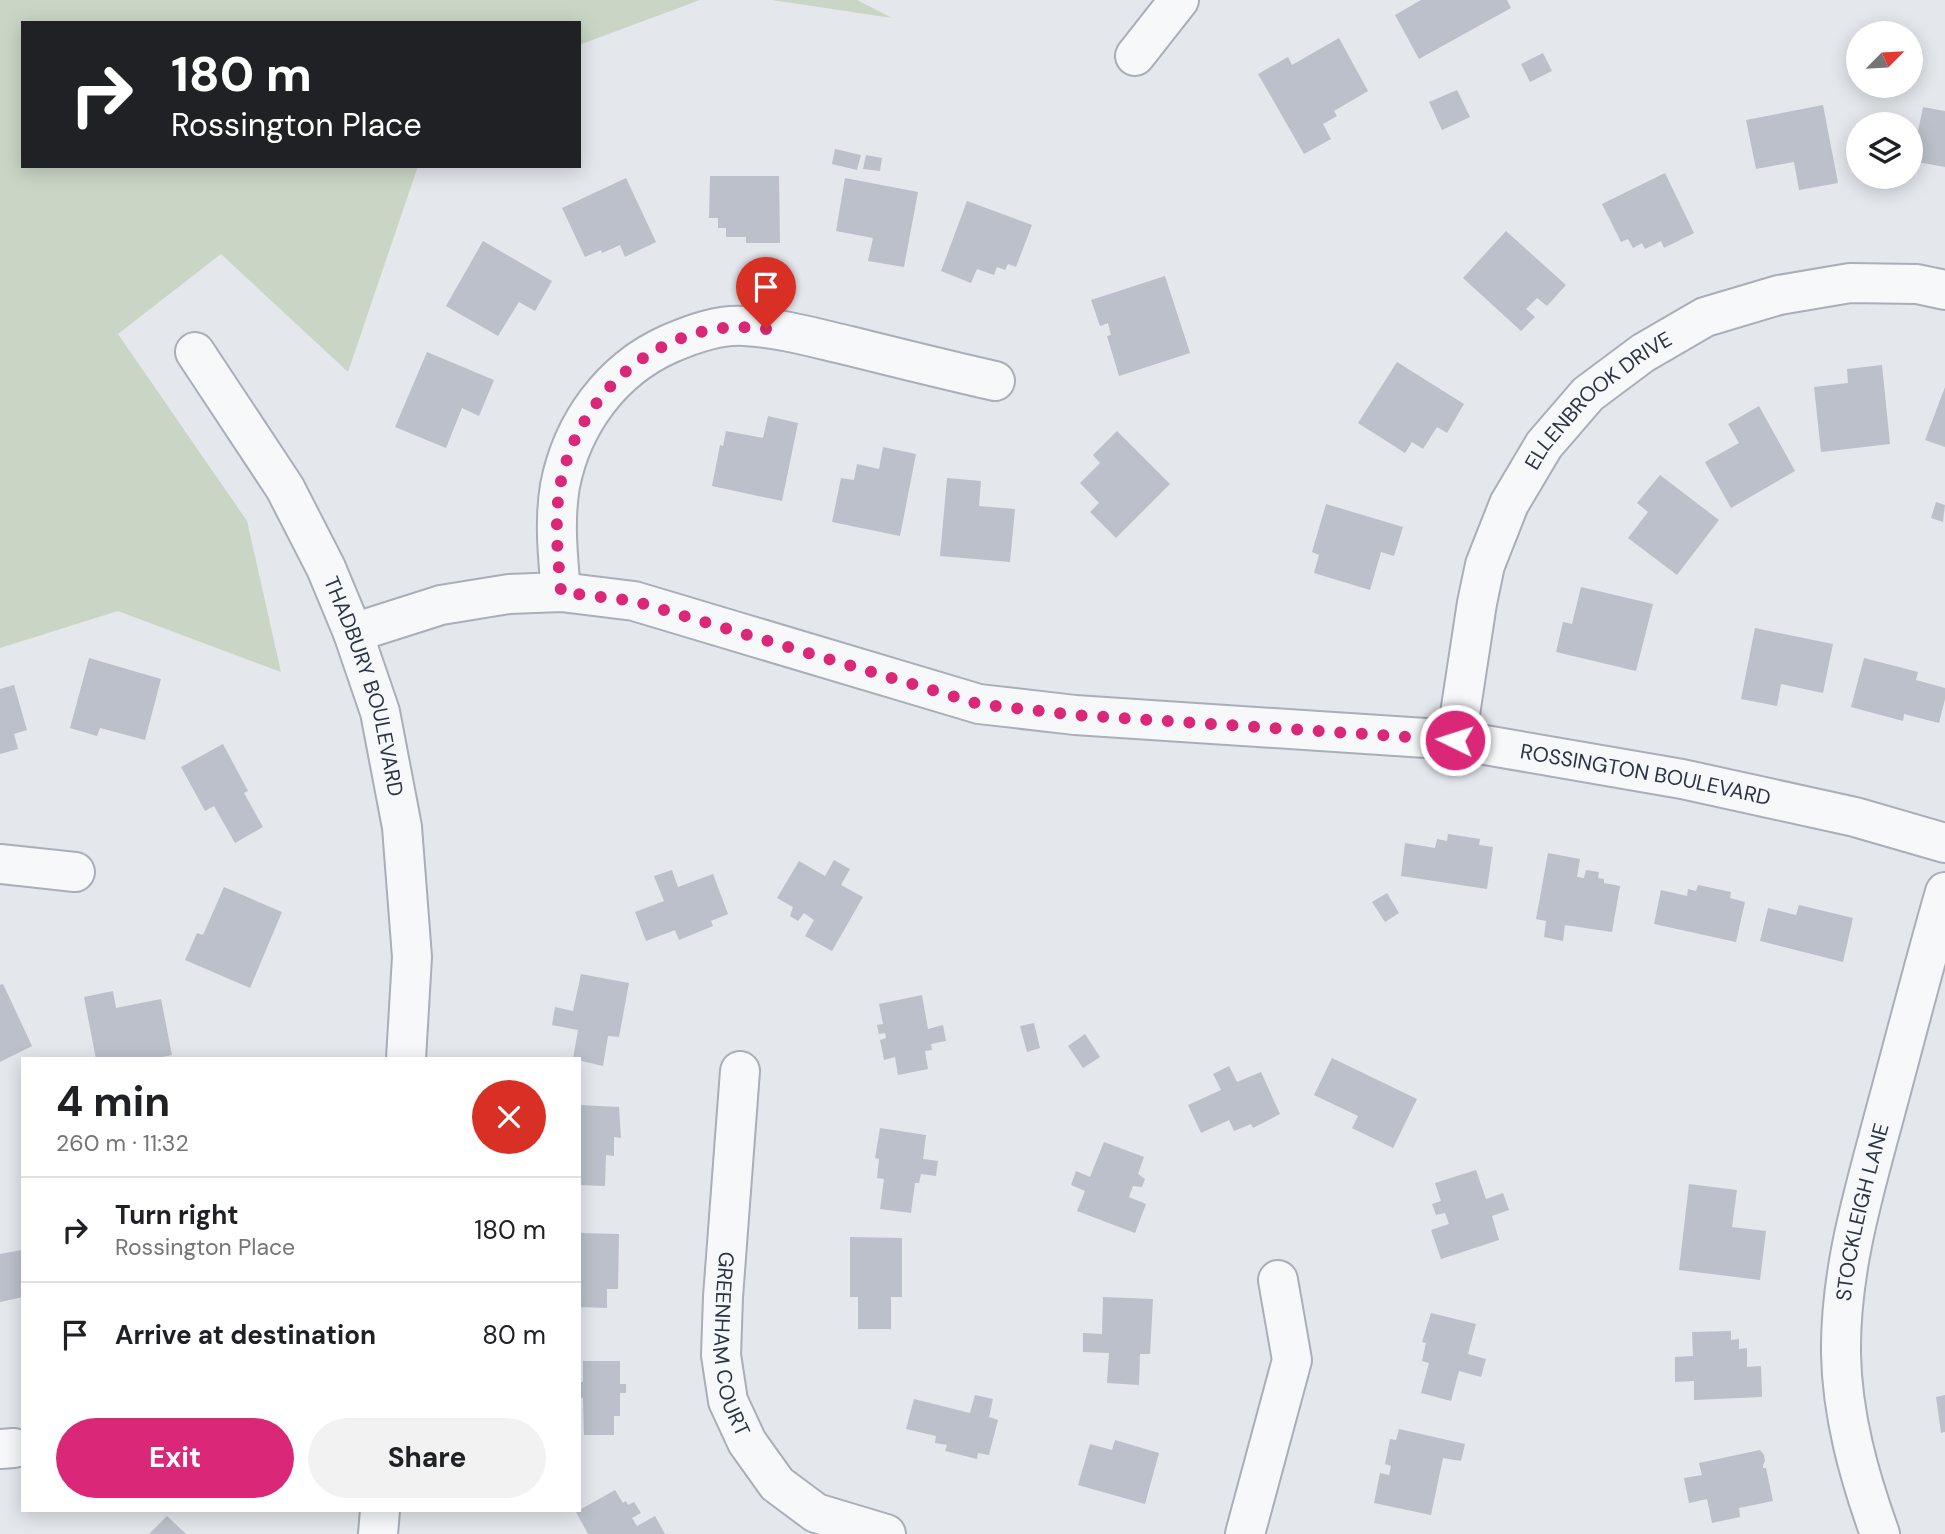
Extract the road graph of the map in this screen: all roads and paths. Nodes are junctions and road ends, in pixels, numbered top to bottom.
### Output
1 (1179, 0) edge
2 (1135, 56) dead end
3 (1945, 290) edge
4 (195, 352) dead end
5 (995, 381) dead end
6 (561, 592) junction
7 (353, 633) junction
8 (1455, 740) junction
9 (1945, 843) edge
10 (0, 864) edge
11 (75, 872) dead end
12 (1945, 892) edge
13 (406, 1057) edge
14 (740, 1071) dead end
15 (1278, 1280) dead end
16 (380, 1512) edge
17 (378, 1534) edge
18 (886, 1534) edge
19 (1245, 1534) edge
20 (1880, 1534) edge

1 - 2 street
3 - 8 street, ELLENBROOK DRIVE
4 - 7 street, THADBURY BOULEVARD
5 - 6 street
6 - 7 street, ROSSINGTON BOULEVARD
6 - 8 street, ROSSINGTON BOULEVARD
7 - 13 street, THADBURY BOULEVARD
8 - 9 street, ROSSINGTON BOULEVARD
10 - 11 street
12 - 20 street, STOCKLEIGH LANE
14 - 18 street, GREENHAM COURT
15 - 19 street
16 - 17 street

